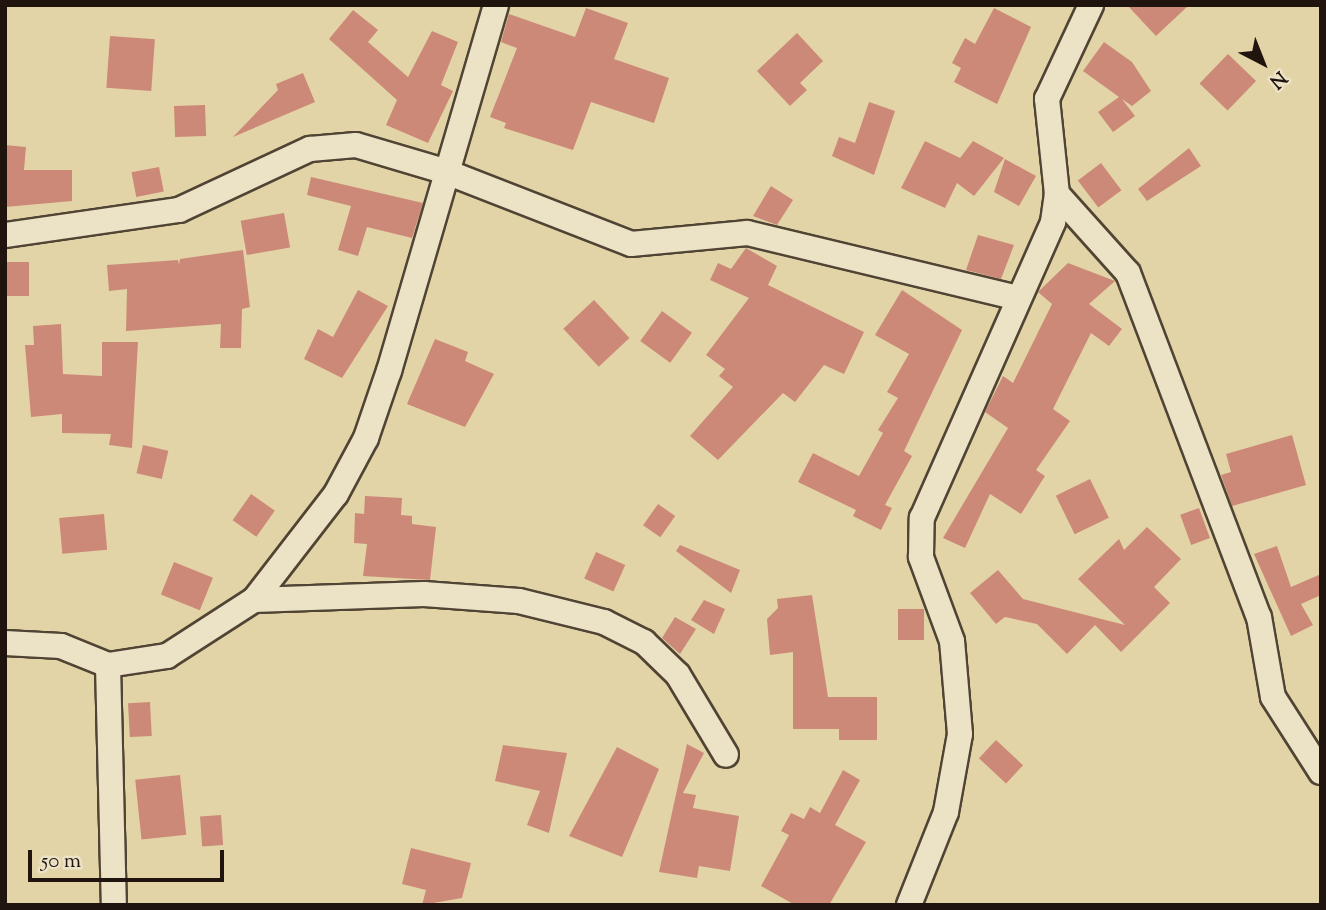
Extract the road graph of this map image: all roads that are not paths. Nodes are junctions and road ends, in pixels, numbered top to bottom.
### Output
1 (496, 5) edge
2 (1091, 5) edge
3 (444, 171) junction
4 (1057, 194) junction
5 (5, 234) edge
6 (1017, 298) junction
7 (254, 600) junction
8 (5, 643) edge
9 (108, 665) junction
10 (726, 755) dead end
11 (1321, 772) edge
12 (114, 905) edge
13 (909, 905) edge

1 - 3 street
2 - 4 street
3 - 5 street
3 - 6 street
3 - 7 street
4 - 6 street
4 - 11 street
6 - 13 street
7 - 9 street
7 - 10 street
8 - 9 street
9 - 12 street

